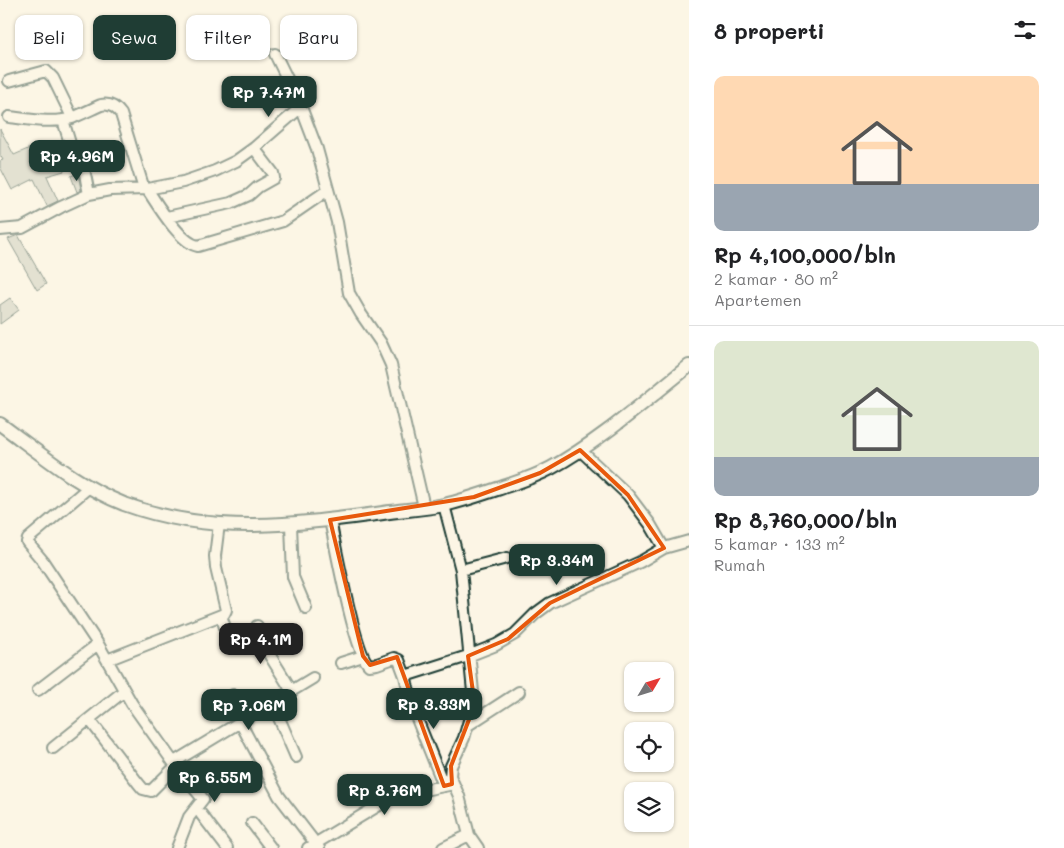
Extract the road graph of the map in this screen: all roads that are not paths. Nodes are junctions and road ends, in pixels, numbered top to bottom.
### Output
1 (275, 54) dead end
2 (9, 81) dead end
3 (301, 107) junction
4 (9, 117) dead end
5 (68, 119) junction
6 (254, 148) junction
7 (145, 189) junction
8 (328, 190) junction
9 (89, 194) junction
10 (167, 217) junction
11 (0, 230) edge
12 (689, 366) edge
13 (0, 424) edge
14 (580, 450) junction
15 (89, 487) junction
16 (444, 504) junction
17 (424, 508) junction
18 (330, 520) junction
19 (219, 524) junction
20 (291, 524) junction
21 (689, 540) edge
22 (664, 548) junction
23 (507, 558) dead end
24 (461, 570) junction
25 (306, 608) dead end
26 (221, 616) junction
27 (257, 626) dead end
28 (98, 644) junction
29 (231, 644) dead end
30 (363, 656) junction
31 (468, 656) junction
32 (107, 660) junction
33 (341, 663) dead end
34 (406, 676) junction
35 (313, 678) dead end
36 (38, 690) dead end
37 (124, 691) junction
38 (292, 691) junction
39 (519, 692) dead end
40 (233, 694) dead end
41 (275, 700) junction
42 (89, 718) junction
43 (243, 720) junction
44 (468, 724) junction
45 (53, 748) dead end
46 (296, 757) dead end
47 (175, 764) junction
48 (448, 785) junction
49 (201, 814) dead end
50 (252, 823) dead end
51 (469, 835) junction
52 (182, 846) edge
53 (312, 847) edge
54 (227, 848) edge
55 (271, 848) edge
56 (443, 848) edge
57 (478, 848) edge

1 - 3 street
2 - 5 street
3 - 6 street
3 - 8 street
4 - 5 street
5 - 7 street
5 - 9 street
6 - 7 street
6 - 10 street
7 - 9 street
7 - 10 street
8 - 10 street
8 - 17 street
9 - 11 street
12 - 14 main road
13 - 15 main road
14 - 16 main road
14 - 22 street
15 - 19 main road
15 - 28 street
16 - 17 main road
16 - 24 street
17 - 18 main road
18 - 20 main road
18 - 30 street
19 - 20 main road
19 - 26 street
20 - 25 street
21 - 22 street
22 - 31 street
23 - 24 street
24 - 31 street
26 - 29 street
26 - 32 street
27 - 38 street
28 - 32 street
28 - 36 street
30 - 33 street
30 - 34 street
31 - 34 street
31 - 44 street
32 - 37 street
34 - 48 street
35 - 38 street
37 - 42 street
37 - 47 street
38 - 41 street
39 - 44 street
40 - 43 street
41 - 43 street
41 - 46 street
42 - 45 street
42 - 47 street
43 - 47 street
43 - 53 street
44 - 48 street
47 - 52 street
48 - 51 street
48 - 53 street
49 - 54 street
50 - 55 street
51 - 56 street
51 - 57 street

